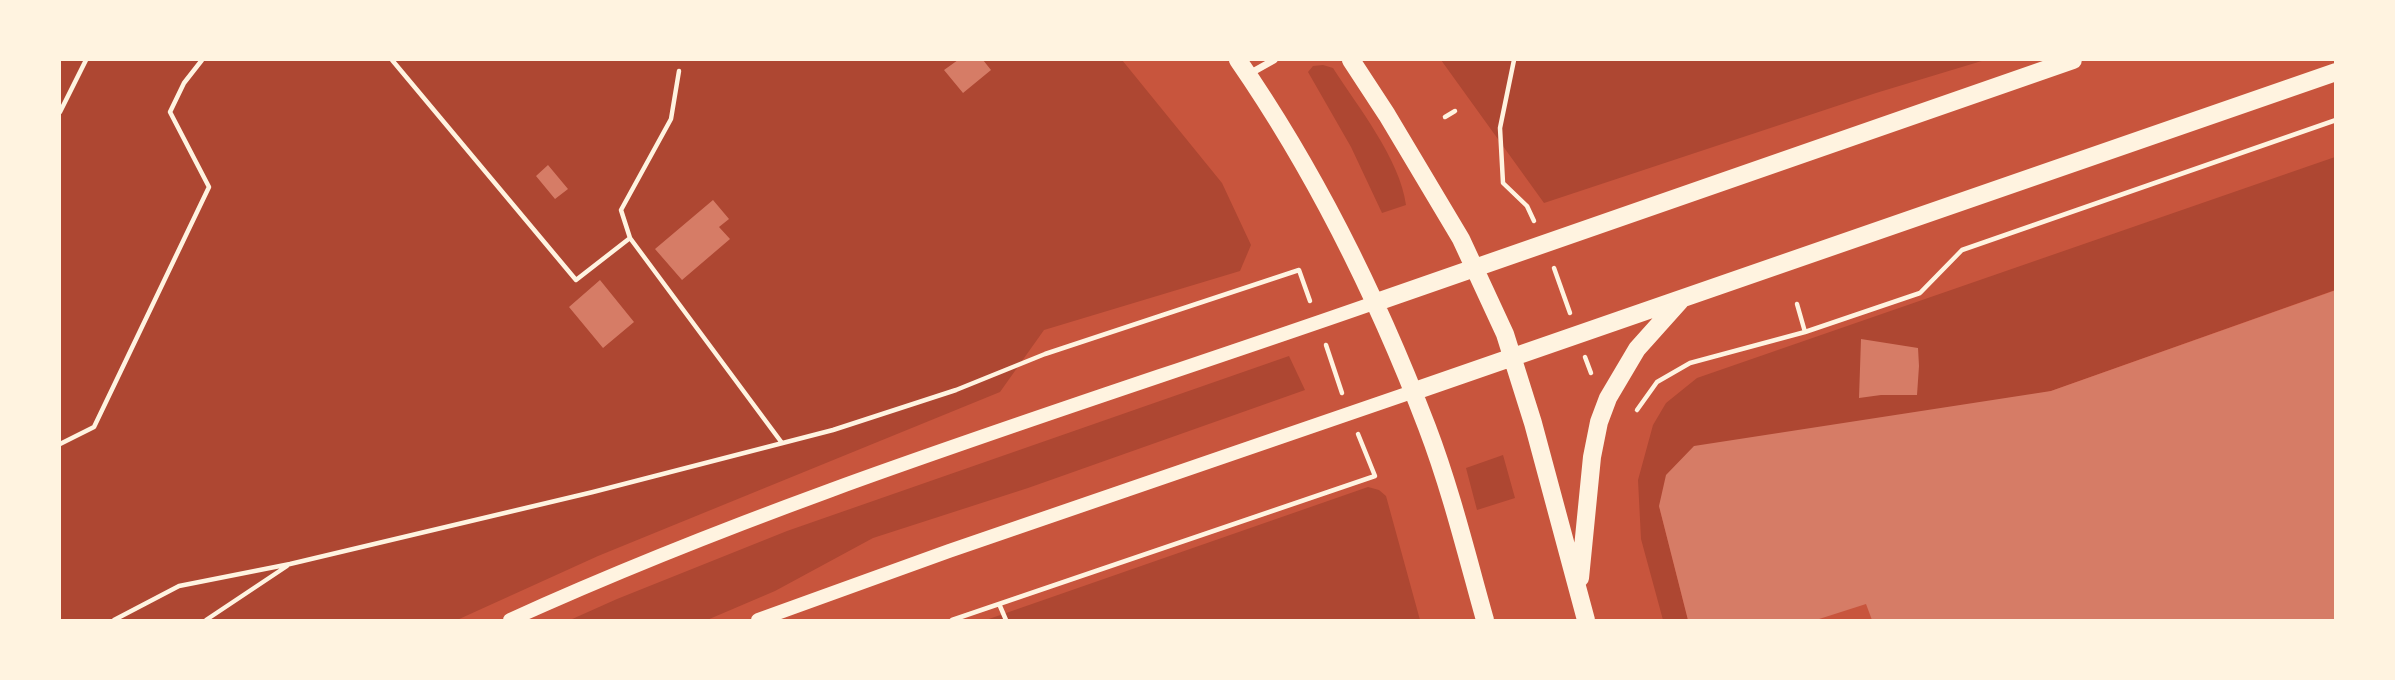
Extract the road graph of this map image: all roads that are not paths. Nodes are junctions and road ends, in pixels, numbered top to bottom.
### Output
1 (1274, 60) edge
2 (1352, 60) edge
3 (2073, 60) edge
4 (1243, 67) edge
5 (2336, 72) edge
6 (1475, 267) junction
7 (1682, 299) junction
8 (1374, 303) junction
9 (1513, 356) junction
10 (1412, 392) junction
11 (1578, 592) junction
12 (510, 621) edge
13 (758, 621) edge
14 (1485, 621) edge
15 (1586, 621) edge

1 - 4 street
2 - 6 main road
3 - 6 main road
4 - 8 main road
5 - 7 main road
6 - 8 main road
6 - 9 main road
7 - 9 main road
7 - 11 main road
8 - 10 main road
8 - 12 main road
9 - 10 main road
9 - 11 main road
10 - 13 main road
10 - 14 main road
11 - 15 main road

